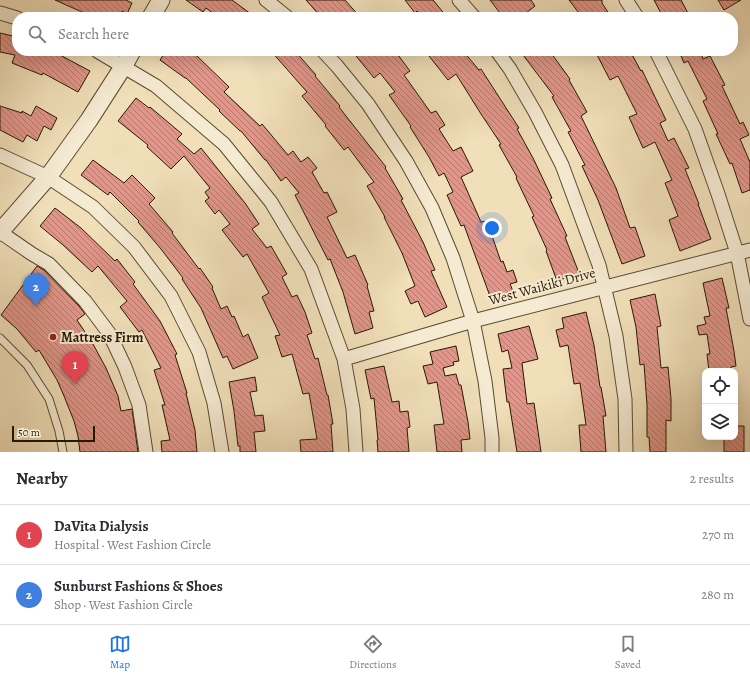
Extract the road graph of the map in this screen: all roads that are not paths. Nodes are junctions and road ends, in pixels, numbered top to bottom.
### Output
1 (161, 0) edge
2 (266, 0) edge
3 (459, 0) edge
4 (626, 0) edge
5 (155, 12) edge
6 (281, 12) edge
7 (470, 12) edge
8 (634, 12) edge
9 (0, 13) edge
10 (12, 17) edge
11 (105, 56) edge
12 (130, 56) edge
13 (328, 56) edge
14 (501, 56) edge
15 (658, 56) edge
16 (124, 67) junction
17 (0, 155) edge
18 (48, 177) junction
19 (0, 232) edge
20 (750, 250) edge
21 (737, 253) junction
22 (604, 286) junction
23 (750, 319) edge
24 (473, 321) junction
25 (0, 338) edge
26 (344, 359) junction
27 (63, 452) edge
28 (146, 452) edge
29 (222, 452) edge
30 (356, 452) edge
31 (492, 452) edge
32 (626, 452) edge

1 - 5 street
2 - 6 street
3 - 7 street
4 - 8 street
9 - 10 street
11 - 16 street
12 - 16 street
13 - 24 street
14 - 22 street
15 - 21 street
16 - 18 street
16 - 26 street
17 - 18 street
18 - 19 street
18 - 29 street
19 - 28 street
20 - 21 street, West Waikiki Drive
21 - 22 street, West Waikiki Drive
21 - 23 street
22 - 24 street, West Waikiki Drive
22 - 32 street
24 - 26 street, West Waikiki Drive
24 - 31 street
25 - 27 lane
26 - 30 street

